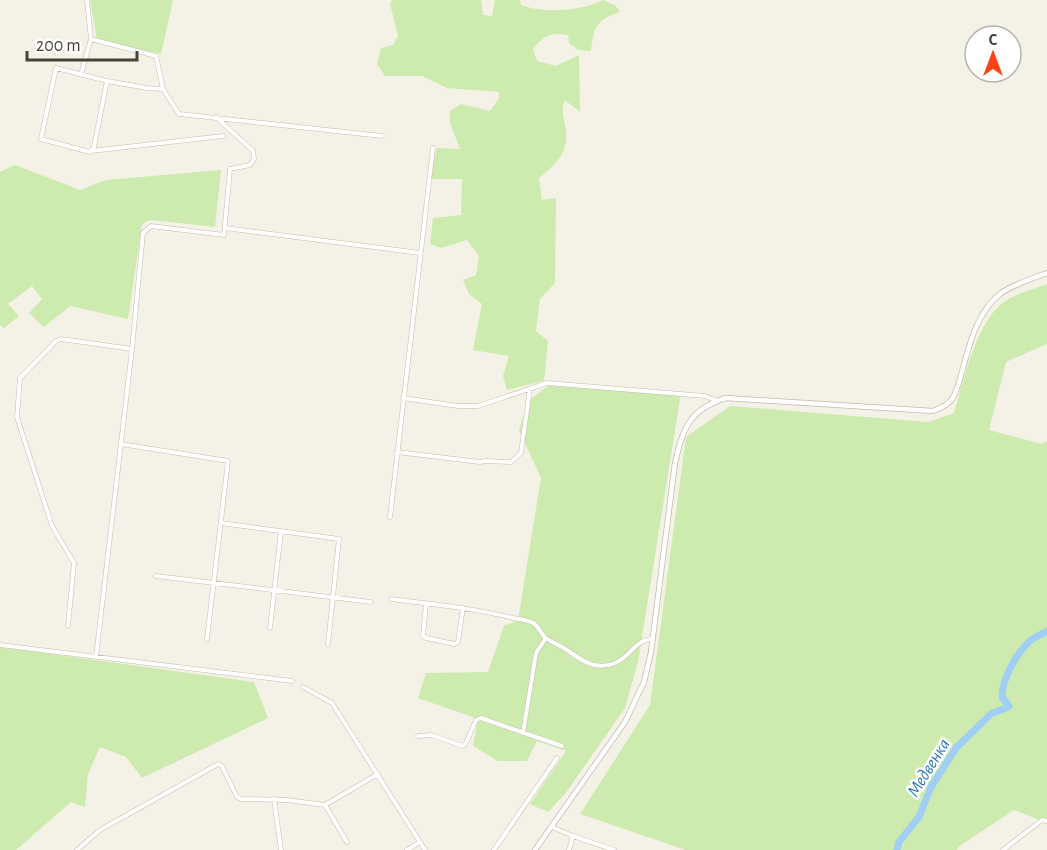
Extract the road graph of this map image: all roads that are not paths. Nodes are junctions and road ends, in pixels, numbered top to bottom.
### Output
1 (87, 0) edge
2 (91, 39) junction
3 (81, 74) junction
4 (107, 81) junction
5 (163, 89) junction
6 (216, 117) junction
7 (223, 136) dead end
8 (382, 136) dead end
9 (433, 148) dead end
10 (90, 152) junction
11 (225, 228) junction
12 (420, 253) junction
13 (1047, 273) edge
14 (132, 349) junction
15 (530, 389) junction
16 (403, 398) junction
17 (717, 401) junction
18 (121, 444) junction
19 (397, 452) junction
20 (390, 517) dead end
21 (221, 524) junction
22 (280, 531) junction
23 (156, 576) dead end
24 (214, 584) junction
25 (274, 591) junction
26 (333, 598) junction
27 (391, 599) dead end
28 (371, 603) dead end
29 (426, 604) junction
30 (463, 609) junction
31 (68, 626) dead end
32 (270, 628) dead end
33 (546, 638) junction
34 (207, 639) dead end
35 (653, 639) junction
36 (0, 645) edge
37 (328, 645) dead end
38 (96, 657) junction
39 (292, 681) dead end
40 (303, 687) dead end
41 (524, 733) junction
42 (418, 736) dead end
43 (562, 746) dead end
44 (557, 758) dead end
45 (378, 774) junction
46 (273, 799) junction
47 (325, 804) junction
48 (1047, 820) edge
49 (552, 827) junction
50 (573, 836) junction
51 (347, 842) dead end
52 (420, 842) junction
53 (77, 850) edge
54 (281, 850) edge
55 (407, 850) edge
56 (425, 850) edge
57 (494, 850) edge
58 (535, 850) edge
59 (569, 850) edge
60 (614, 850) edge
61 (1003, 850) edge

1 - 2 street
2 - 3 street
2 - 5 street
3 - 4 street
3 - 10 street
4 - 5 street
4 - 10 street
5 - 6 street
6 - 8 street
6 - 11 street
7 - 10 street
9 - 12 street
11 - 12 street
11 - 14 street
12 - 16 street
13 - 17 street
14 - 18 street
14 - 31 street
15 - 16 street
15 - 17 street
15 - 19 street
16 - 19 street
17 - 35 street
18 - 21 street
18 - 38 street
19 - 20 street
21 - 22 street
21 - 24 street
22 - 25 street
22 - 26 street
23 - 24 street
24 - 25 street
24 - 34 street
25 - 26 street
25 - 32 street
26 - 28 street
26 - 37 street
27 - 29 street
29 - 30 street
29 - 30 street
30 - 33 street
33 - 35 street
33 - 41 street
35 - 49 street
36 - 38 street
38 - 39 street
40 - 45 street
41 - 42 street
41 - 43 street
44 - 57 street
45 - 47 street
45 - 52 street
46 - 47 street
46 - 53 street
46 - 54 street
47 - 51 street
48 - 61 street
49 - 50 street
49 - 58 street
50 - 59 street
50 - 60 street
52 - 55 street
52 - 56 street

